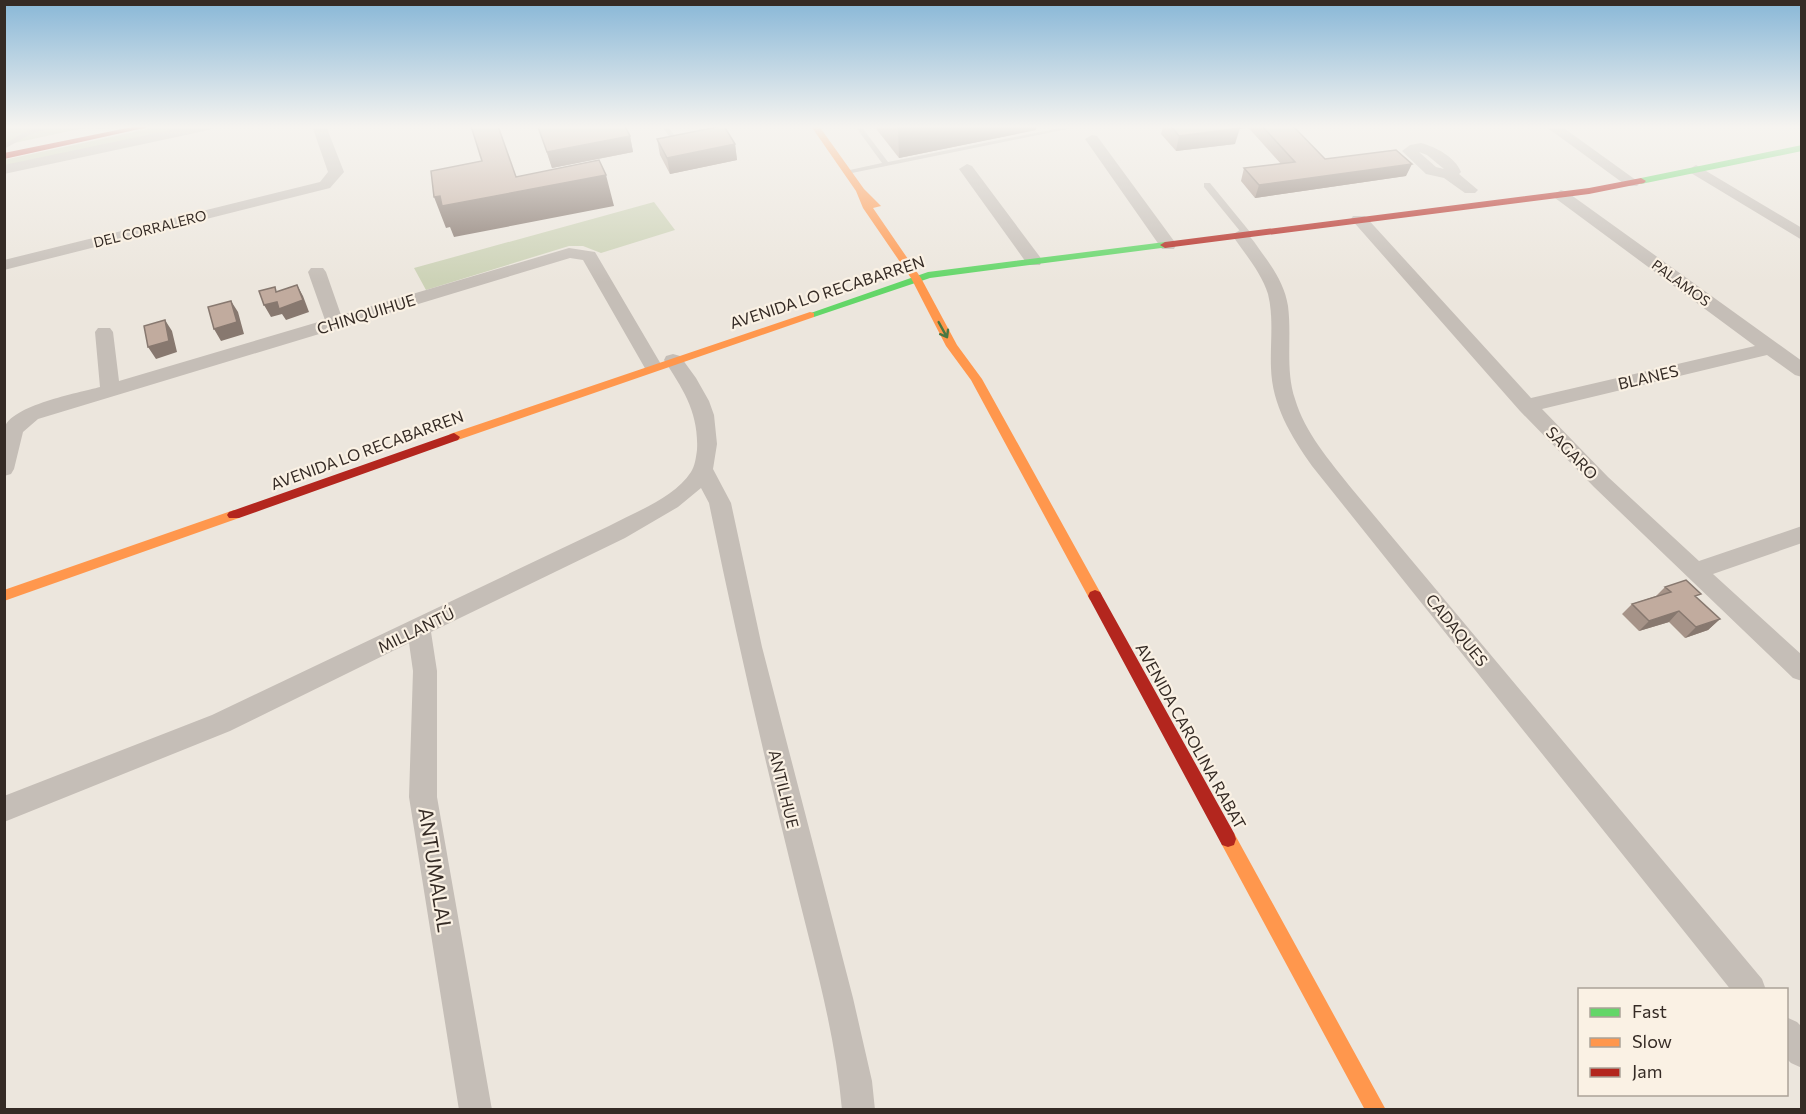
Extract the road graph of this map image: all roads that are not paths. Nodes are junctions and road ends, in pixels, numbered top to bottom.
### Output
1 (332, 178) edge
2 (851, 178) edge
3 (974, 178) edge
4 (1120, 178) edge
5 (1453, 178) edge
6 (1625, 178) edge
7 (1657, 178) edge
8 (1709, 178) edge
9 (1632, 183) junction
10 (1207, 185) dead end
11 (1561, 195) junction
12 (1471, 198) junction
13 (1494, 203) joint
14 (1359, 219) junction
15 (1243, 235) junction
16 (1802, 235) edge
17 (1168, 244) junction
18 (1034, 261) junction
19 (4, 265) edge
20 (317, 272) dead end
21 (922, 276) junction
22 (335, 324) junction
23 (104, 332) dead end
24 (1770, 348) junction
25 (663, 363) junction
26 (1802, 371) edge
27 (111, 389) junction
28 (1527, 406) junction
29 (4, 469) edge
30 (703, 471) junction
31 (1802, 534) edge
32 (1695, 571) junction
33 (4, 596) edge
34 (419, 629) junction
35 (1802, 672) edge
36 (4, 809) edge
37 (1749, 988) edge
38 (1788, 1036) edge
39 (1802, 1052) edge
40 (1373, 1109) edge
41 (476, 1110) edge
42 (859, 1110) edge

1 - 19 street, DEL CORRALERO
2 - 21 street, AVENIDA CAROLINA RABAT
3 - 18 street
4 - 17 street
5 - 12 street
6 - 9 street
7 - 9 street
8 - 16 street
9 - 11 street
10 - 15 lane
11 - 13 street
11 - 24 street, PALAMOS
12 - 13 street
12 - 14 street, AVENIDA LO RECABARREN
14 - 15 street, AVENIDA LO RECABARREN
14 - 28 street, SAGARO
15 - 17 street, AVENIDA LO RECABARREN
15 - 37 street, CADAQUES
17 - 18 street, AVENIDA LO RECABARREN
18 - 21 street, AVENIDA LO RECABARREN
20 - 22 street
21 - 25 street, AVENIDA LO RECABARREN
21 - 40 street, AVENIDA CAROLINA RABAT
22 - 25 street, CHINQUIHUE
22 - 27 street, CHINQUIHUE
23 - 27 street
24 - 26 street, PALAMOS
24 - 28 street, BLANES
25 - 30 street
25 - 33 street, AVENIDA LO RECABARREN
27 - 29 street, CHINQUIHUE
28 - 32 street, SAGARO
30 - 34 street, MILLANTÚ
30 - 42 street, ANTILHUE
31 - 32 street
32 - 35 street, SAGARO
34 - 36 street, MILLANTÚ
34 - 41 street, ANTUMALAL
38 - 39 street

